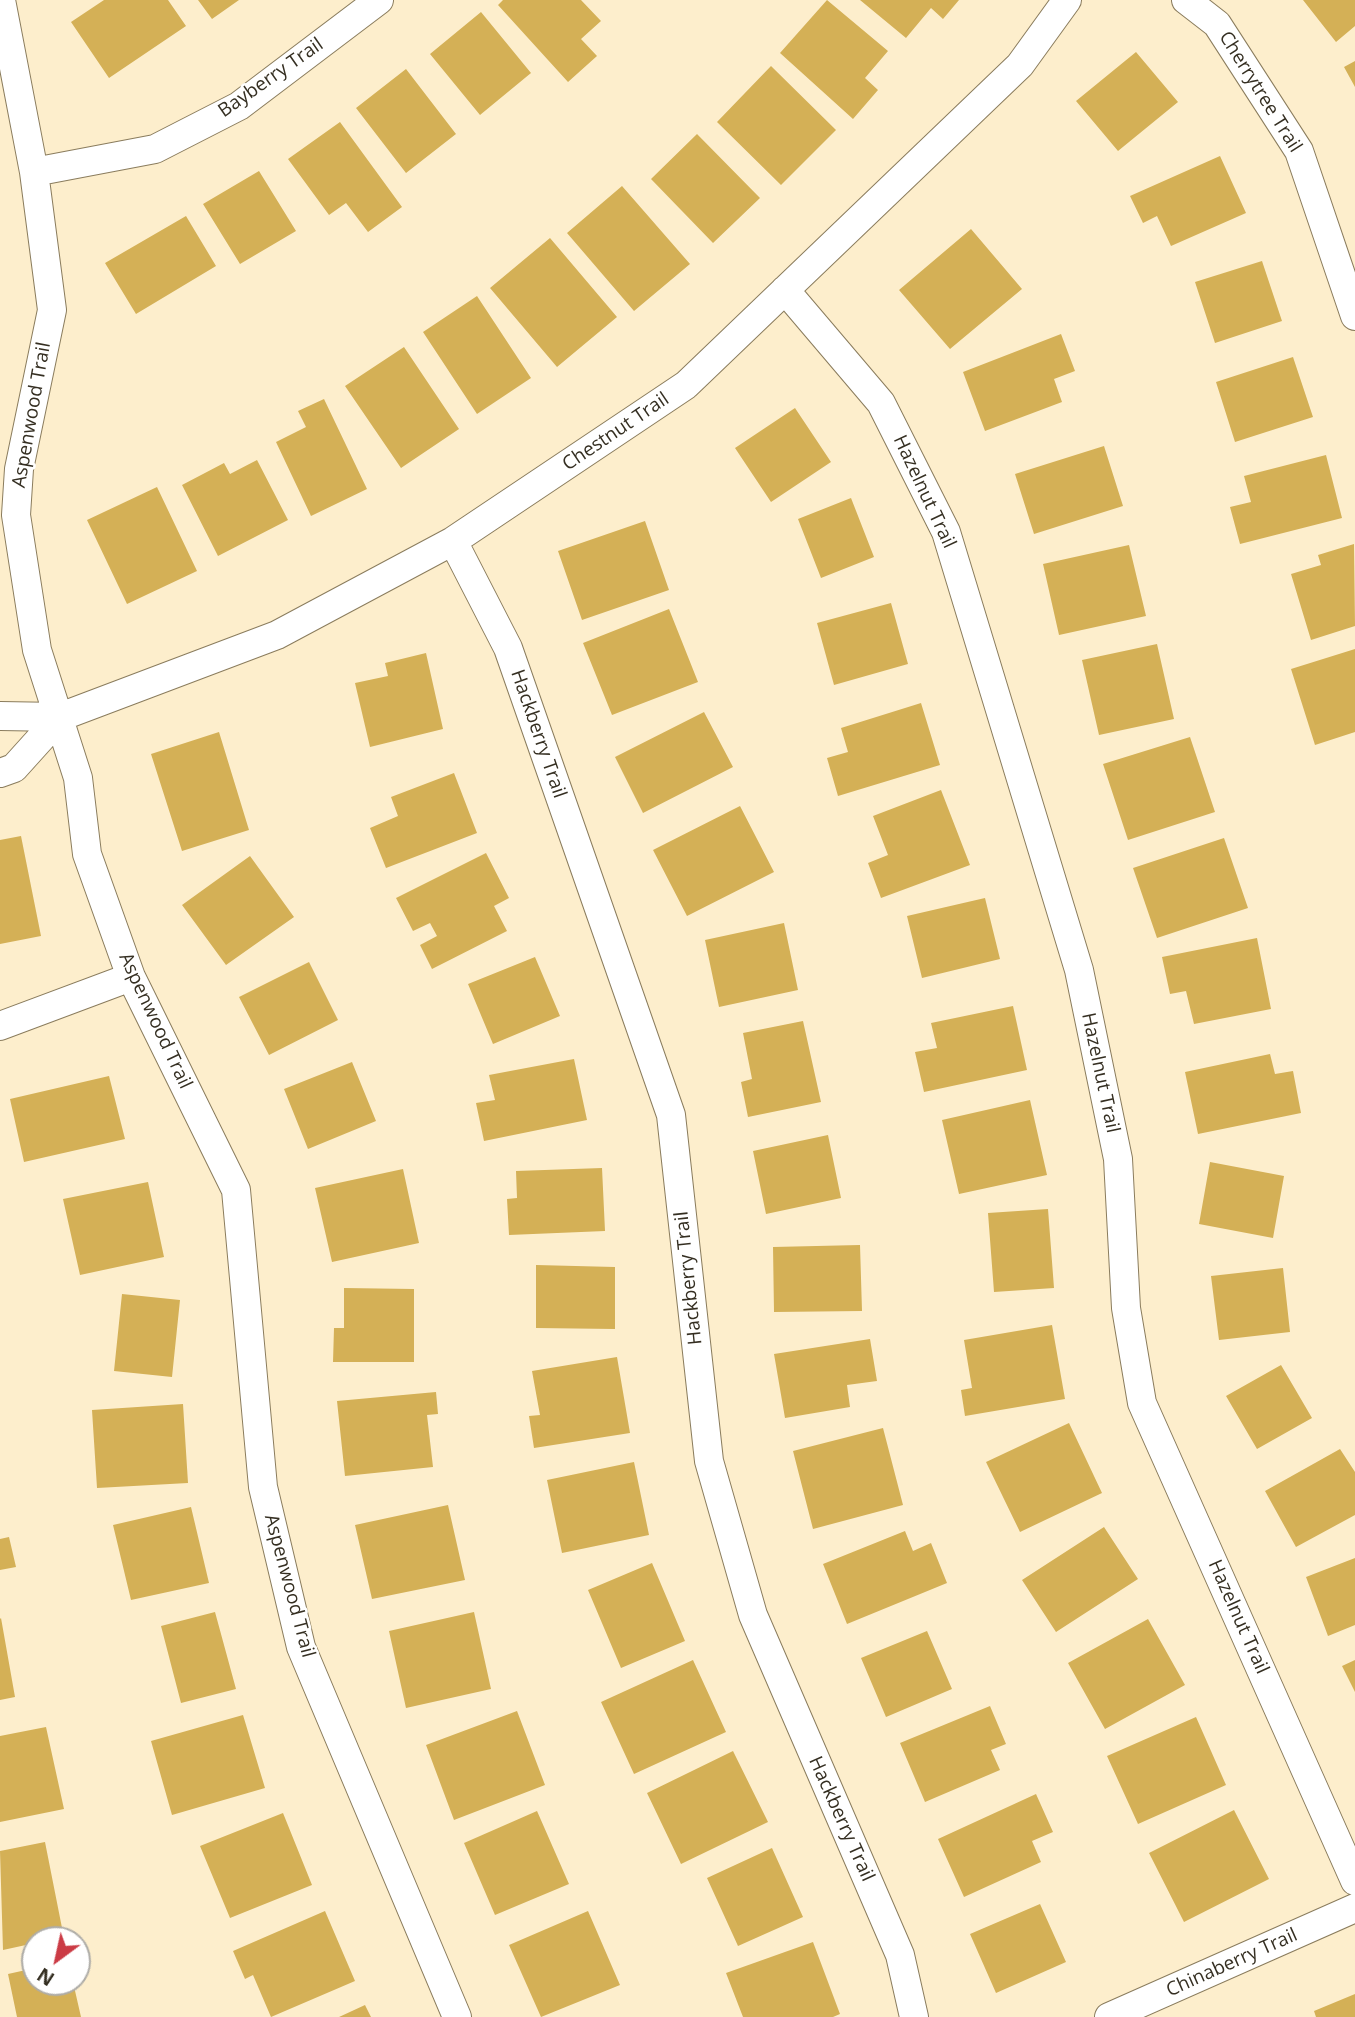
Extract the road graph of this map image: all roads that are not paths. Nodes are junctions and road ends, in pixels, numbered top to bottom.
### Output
1 (1, 0) edge
2 (379, 0) edge
3 (1067, 0) edge
4 (1186, 0) edge
5 (34, 172) junction
6 (785, 290) junction
7 (1355, 316) edge
8 (10, 468) edge
9 (453, 541) junction
10 (0, 716) edge
11 (60, 717) junction
12 (0, 773) edge
13 (131, 977) junction
14 (0, 1026) edge
15 (1355, 1881) edge
16 (1355, 1908) edge
17 (457, 2017) edge
18 (914, 2017) edge
19 (1109, 2017) edge

1 - 5 street, Aspenwood Trail
2 - 5 street, Bayberry Trail
3 - 6 street, Chestnut Trail
4 - 7 street, Cherrytree Trail
5 - 8 street, Aspenwood Trail
6 - 9 street, Chestnut Trail
6 - 15 street, Hazelnut Trail
8 - 11 street, Aspenwood Trail
9 - 11 street, Chestnut Trail
9 - 18 street, Hackberry Trail
10 - 11 street, Chestnut Trail
11 - 12 street, Chestnut Trail
11 - 13 street, Aspenwood Trail
13 - 14 street
13 - 17 street, Aspenwood Trail
16 - 19 street, Chinaberry Trail

